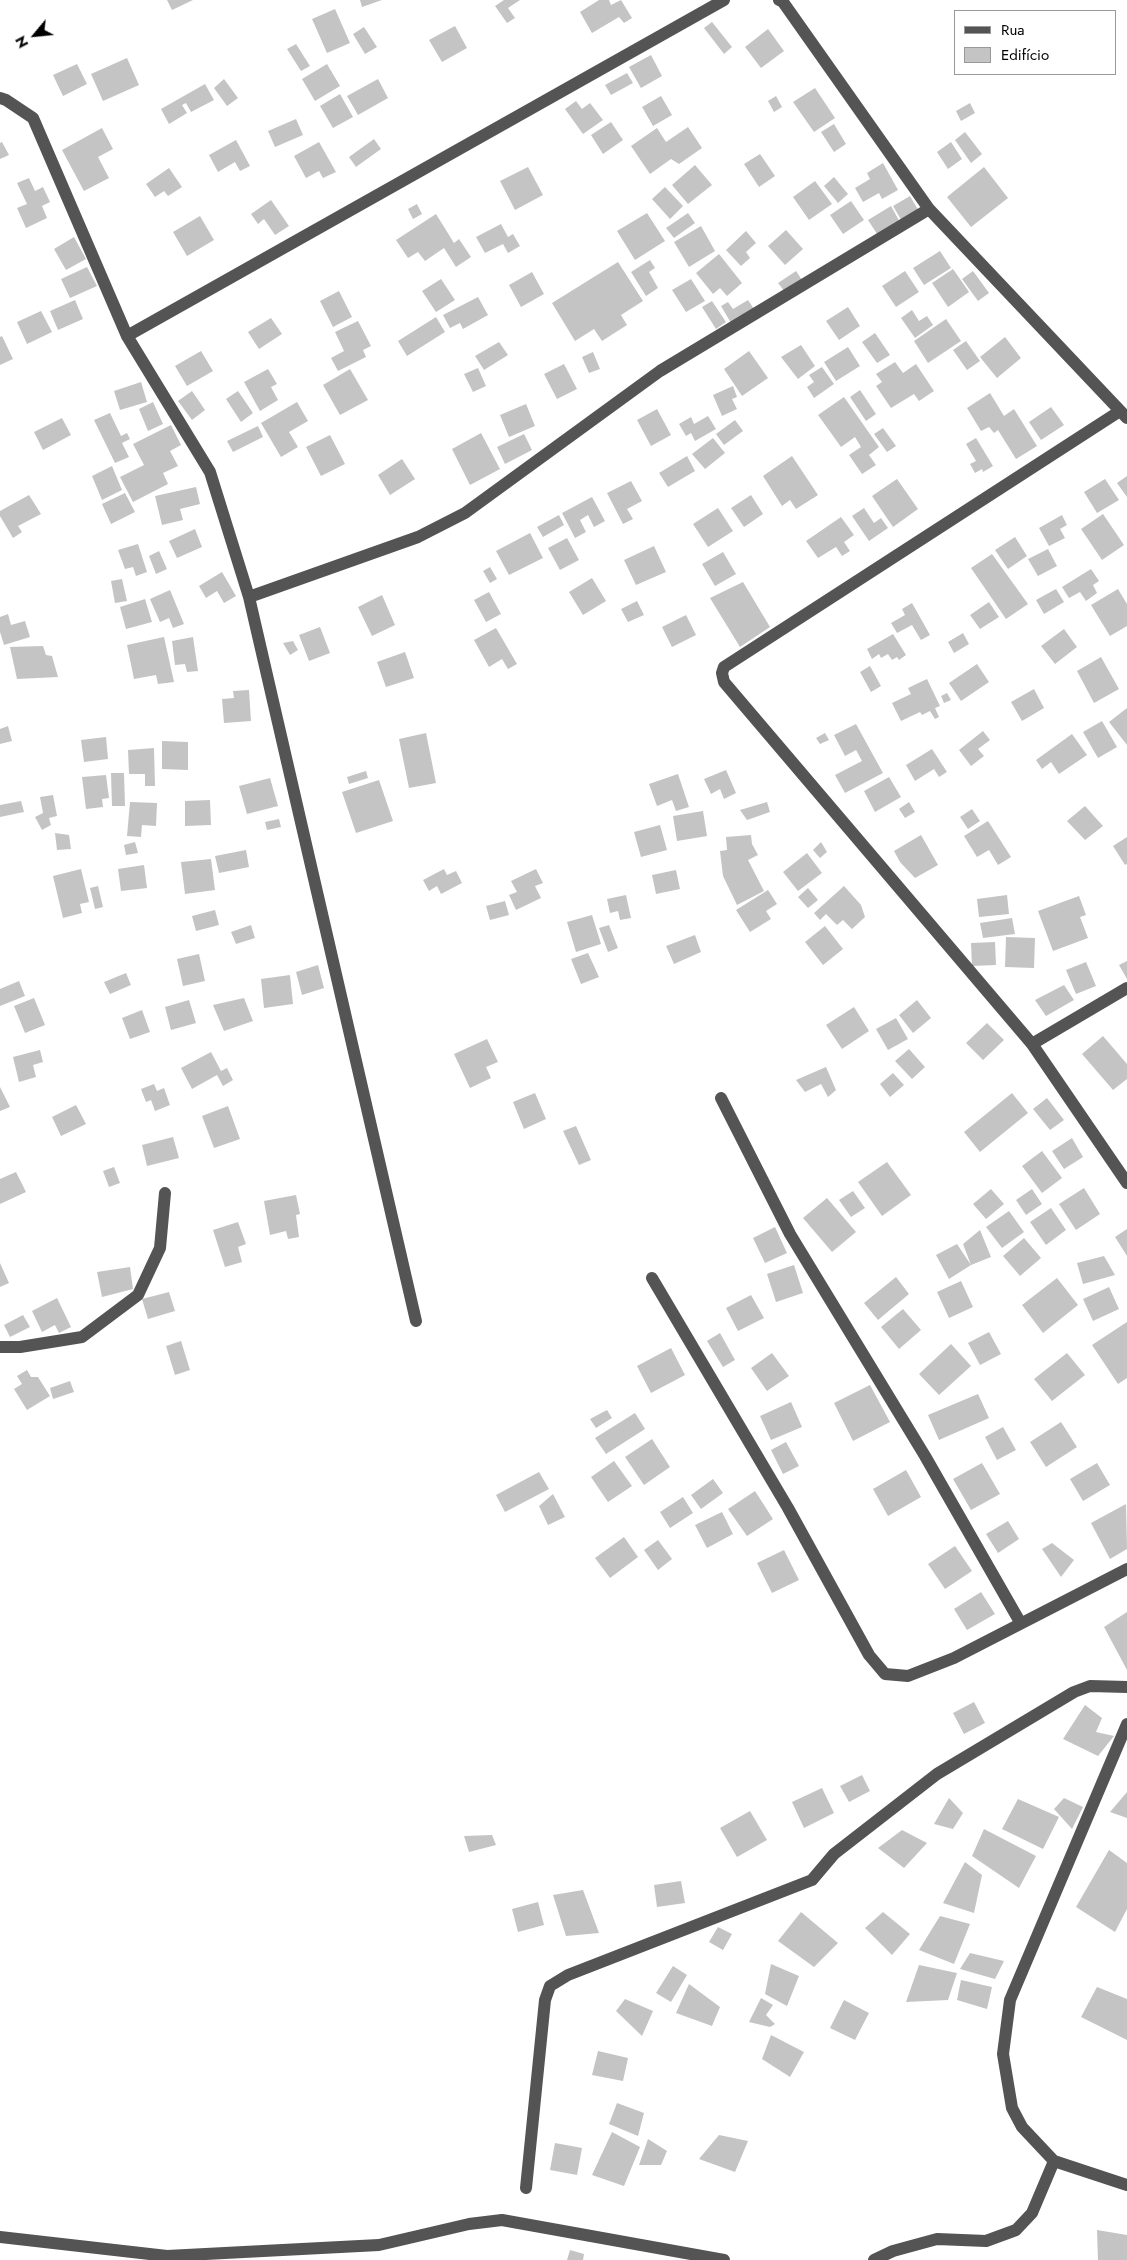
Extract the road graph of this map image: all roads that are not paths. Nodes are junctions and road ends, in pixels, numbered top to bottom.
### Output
1 (724, 0) edge
2 (779, 0) edge
3 (0, 98) edge
4 (929, 209) junction
5 (127, 336) junction
6 (1123, 415) edge
7 (248, 597) junction
8 (1127, 988) edge
9 (1032, 1044) junction
10 (722, 1098) dead end
11 (1127, 1183) edge
12 (165, 1193) dead end
13 (652, 1278) dead end
14 (416, 1321) dead end
15 (0, 1347) edge
16 (1127, 1569) edge
17 (1020, 1622) junction
18 (1127, 1686) edge
19 (1127, 1724) edge
20 (1054, 2161) junction
21 (1127, 2184) edge
22 (526, 2188) dead end
23 (0, 2237) edge
24 (724, 2260) edge
25 (874, 2260) edge

1 - 5 street
2 - 4 street
3 - 5 street
4 - 6 street
4 - 7 street
5 - 7 street
6 - 9 street
7 - 14 street
8 - 9 street
9 - 11 street
10 - 17 street
12 - 15 street
13 - 17 street
16 - 17 street
18 - 22 street
19 - 20 street
20 - 21 street
20 - 25 street
23 - 24 street

